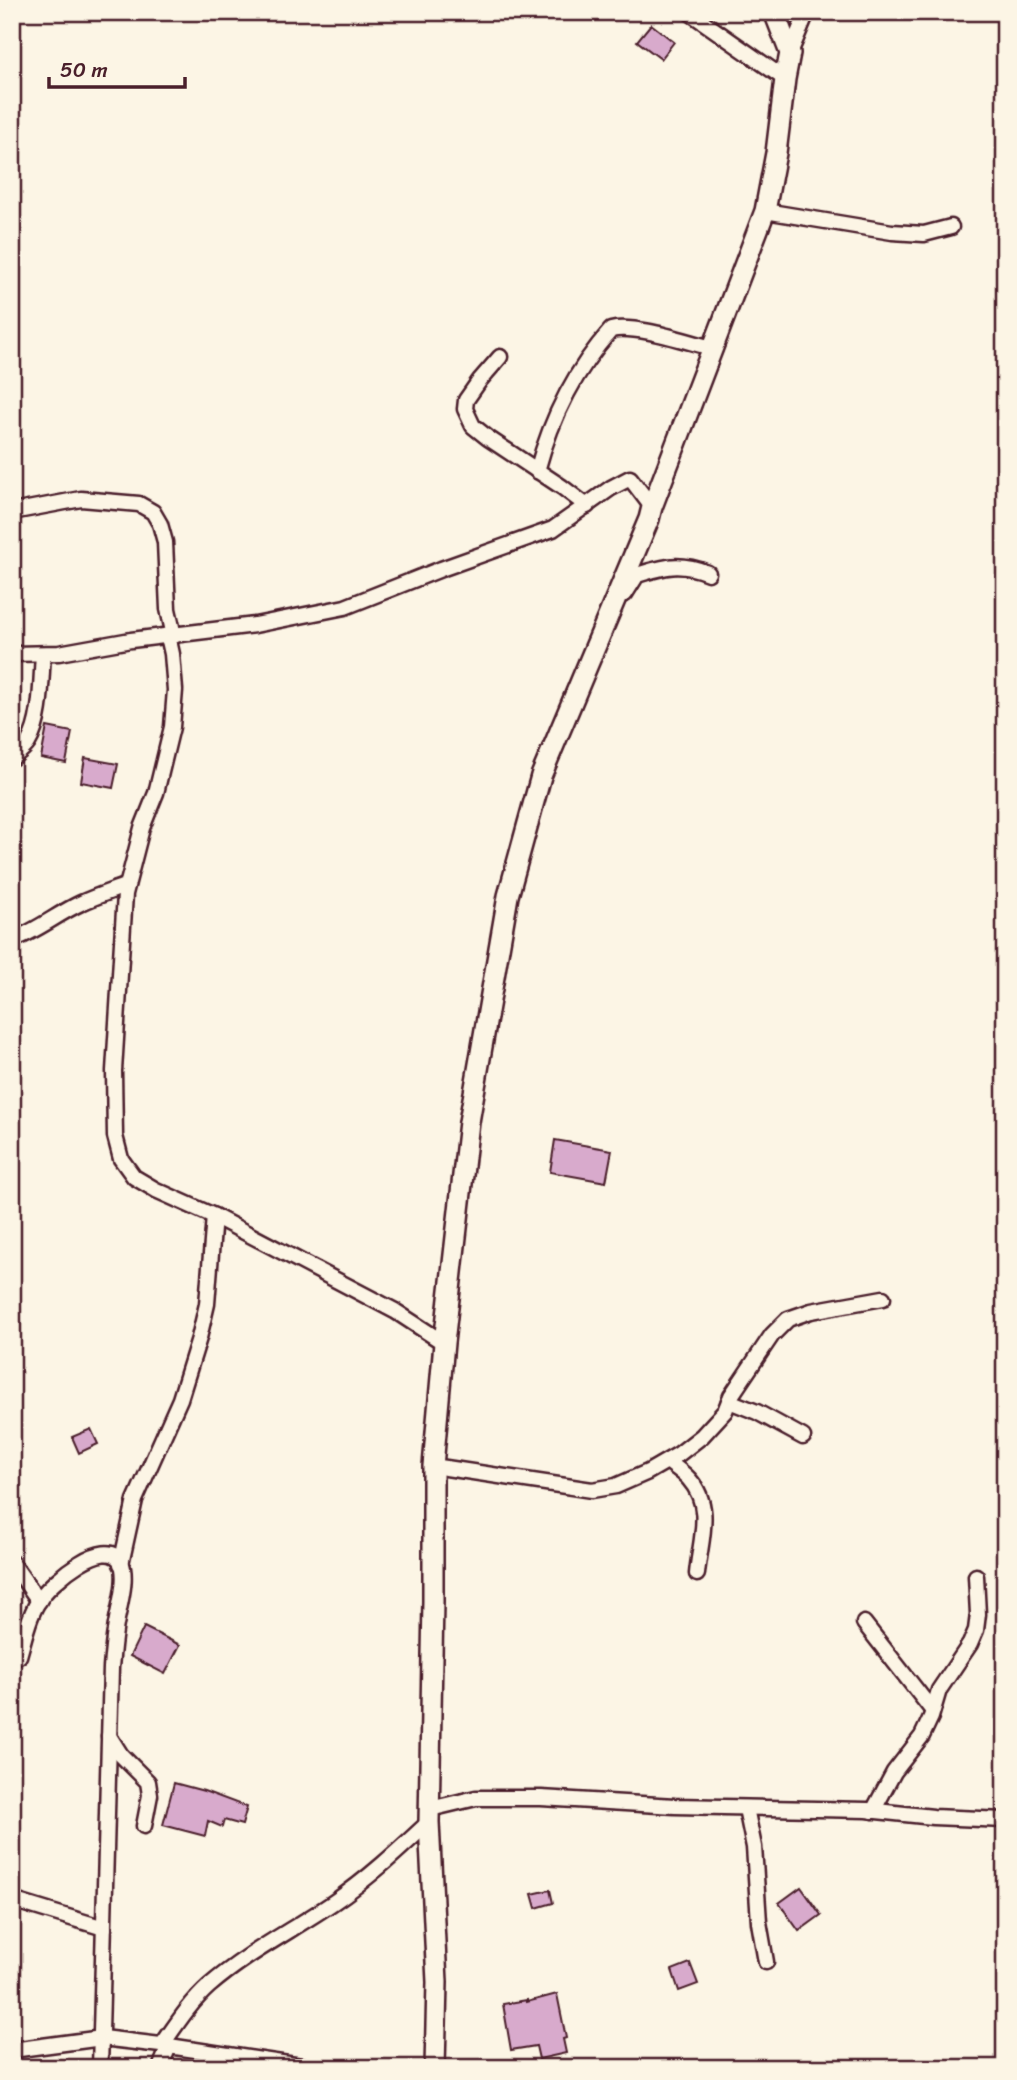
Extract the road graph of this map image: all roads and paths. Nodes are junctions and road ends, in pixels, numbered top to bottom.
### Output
1 (689, 12) edge
2 (774, 12) edge
3 (807, 12) edge
4 (790, 53) junction
5 (785, 79) junction
6 (765, 211) junction
7 (951, 227) dead end
8 (713, 348) junction
9 (500, 357) dead end
10 (537, 471) junction
11 (587, 506) junction
12 (652, 507) junction
13 (12, 512) edge
14 (708, 573) dead end
15 (607, 622) junction
16 (171, 636) junction
17 (12, 654) edge
18 (43, 654) junction
19 (12, 758) edge
20 (127, 885) junction
21 (12, 940) edge
22 (214, 1216) junction
23 (883, 1298) dead end
24 (444, 1343) junction
25 (729, 1401) junction
26 (803, 1437) dead end
27 (668, 1461) junction
28 (433, 1466) junction
29 (12, 1563) edge
30 (121, 1564) junction
31 (696, 1574) dead end
32 (976, 1576) dead end
33 (39, 1601) junction
34 (864, 1623) dead end
35 (19, 1656) dead end
36 (932, 1710) junction
37 (109, 1736) junction
38 (746, 1808) junction
39 (873, 1811) junction
40 (429, 1815) junction
41 (1005, 1820) edge
42 (144, 1826) dead end
43 (12, 1900) edge
44 (104, 1928) junction
45 (765, 1962) dead end
46 (102, 2038) junction
47 (165, 2045) junction
48 (12, 2050) edge
49 (100, 2068) edge
50 (160, 2068) edge
51 (315, 2068) edge
52 (435, 2068) edge

1 - 5 street
2 - 4 street
3 - 4 street
4 - 5 street
5 - 6 street
6 - 7 street
6 - 8 street
8 - 10 street
8 - 12 street
9 - 10 street
10 - 11 street
11 - 12 street
11 - 16 street
12 - 15 street
13 - 16 street
14 - 15 street
15 - 24 street
16 - 18 street
16 - 20 street
17 - 18 street
18 - 19 street
20 - 21 street
20 - 22 street
22 - 24 street
22 - 30 street
23 - 25 street
24 - 28 street
25 - 26 street
25 - 27 street
27 - 28 street
27 - 31 street
28 - 40 street
29 - 33 street
30 - 33 street
30 - 37 street
32 - 36 street
33 - 35 street
34 - 36 street
36 - 39 street
37 - 42 street
37 - 44 street
38 - 39 street
38 - 40 street
38 - 45 street
39 - 41 street
40 - 47 street
40 - 52 street
43 - 44 street
44 - 46 street
46 - 47 street
46 - 48 street
46 - 49 street
47 - 50 street
47 - 51 street

